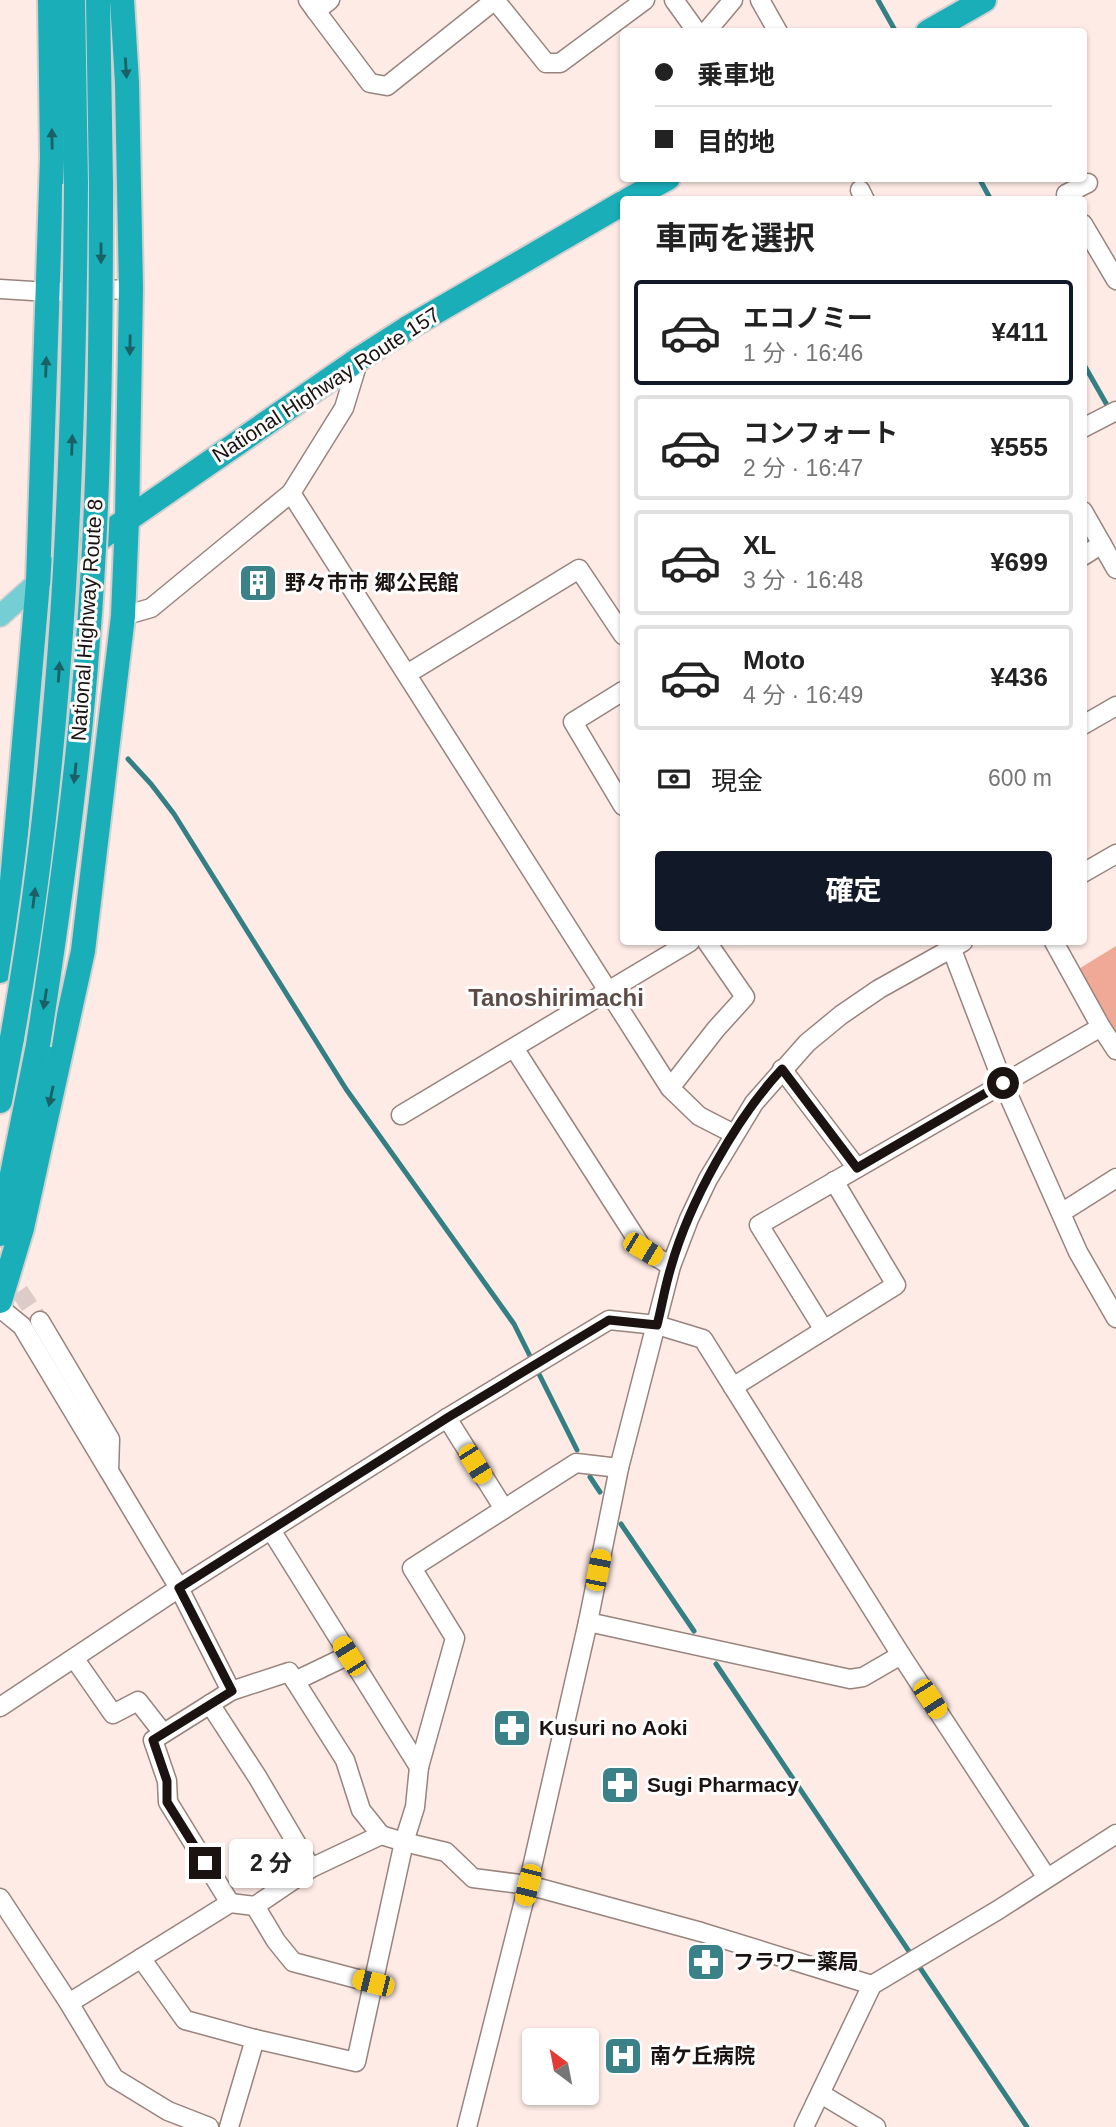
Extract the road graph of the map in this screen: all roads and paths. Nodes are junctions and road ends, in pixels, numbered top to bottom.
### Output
1 (50, 0) edge
2 (73, 0) edge
3 (98, 0) edge
4 (122, 0) edge
5 (495, 0) edge
6 (645, 0) edge
7 (674, 0) edge
8 (733, 0) edge
9 (760, 0) edge
10 (985, 0) edge
11 (318, 4) edge
12 (694, 28) edge
13 (709, 28) edge
14 (776, 28) edge
15 (935, 28) edge
16 (661, 182) edge
17 (1088, 183) dead end
18 (635, 196) edge
19 (1067, 196) edge
20 (620, 205) edge
21 (1087, 231) edge
22 (1116, 281) edge
23 (0, 289) edge
24 (131, 289) junction
25 (49, 292) junction
26 (359, 359) junction
27 (1110, 414) edge
28 (1087, 426) edge
29 (291, 493) junction
30 (1087, 518) edge
31 (127, 519) junction
32 (1102, 544) junction
33 (1087, 553) edge
34 (1116, 569) edge
35 (38, 582) junction
36 (0, 616) edge
37 (122, 616) junction
38 (620, 630) edge
39 (407, 674) junction
40 (620, 693) edge
41 (1116, 706) edge
42 (1087, 723) edge
43 (620, 797) edge
44 (1116, 854) edge
45 (1087, 871) edge
46 (685, 945) edge
47 (709, 945) edge
48 (952, 945) edge
49 (956, 945) edge
50 (1056, 945) edge
51 (0, 971) edge
52 (608, 990) junction
53 (1101, 1027) junction
54 (514, 1048) junction
55 (1116, 1050) edge
56 (782, 1069) junction
57 (1003, 1083) junction
58 (670, 1088) junction
59 (0, 1101) edge
60 (401, 1115) dead end
61 (734, 1134) junction
62 (857, 1168) junction
63 (1116, 1178) edge
64 (834, 1181) junction
65 (1061, 1213) junction
66 (0, 1234) edge
67 (671, 1266) junction
68 (0, 1301) edge
69 (0, 1308) edge
70 (1116, 1318) edge
71 (40, 1321) tunnel mouth
72 (657, 1325) junction
73 (824, 1330) junction
74 (733, 1387) junction
75 (447, 1418) junction
76 (619, 1468) junction
77 (109, 1471) junction
78 (504, 1510) junction
79 (271, 1530) junction
80 (179, 1588) junction
81 (588, 1622) junction
82 (901, 1654) junction
83 (349, 1656) junction
84 (74, 1658) junction
85 (295, 1681) junction
86 (232, 1691) junction
87 (211, 1704) junction
88 (0, 1707) edge
89 (163, 1733) junction
90 (419, 1768) junction
91 (1116, 1834) edge
92 (381, 1835) junction
93 (404, 1842) junction
94 (311, 1868) junction
95 (1047, 1878) junction
96 (528, 1885) junction
97 (0, 1898) edge
98 (230, 1903) junction
99 (255, 1906) junction
100 (141, 1958) junction
101 (373, 1983) junction
102 (872, 1985) junction
103 (69, 2003) junction
104 (255, 2039) junction
105 (821, 2094) junction
106 (209, 2127) edge
107 (229, 2127) edge
108 (467, 2127) edge
109 (804, 2127) edge
110 (876, 2127) edge

25 -> 1 highway
59 -> 2 highway, National Highway Route 8, bridge
3 -> 66 highway, National Highway Route 8, bridge
4 -> 24 highway
5 - 6 street
5 - 11 street
7 - 12 street
8 - 13 street
9 - 14 street
10 - 15 highway
16 - 18 highway, National Highway Route 157
17 - 19 street
20 - 26 highway, National Highway Route 157
21 - 22 street
23 - 25 street
24 - 25 street
24 -> 31 highway
35 -> 25 highway
26 - 29 street
26 - 31 highway, National Highway Route 157
27 - 28 street
29 - 37 street
29 - 39 street
30 - 32 street
31 - 35 highway, National Highway Route 157
31 - 37 highway
32 - 33 street
32 - 34 street
35 - 36 main road
35 - 51 highway
37 -> 68 highway
38 - 39 street
39 - 52 street
40 - 43 street
41 - 42 street
44 - 45 street
46 - 52 street
47 - 58 street
48 - 56 street
49 - 57 street
50 - 53 street
52 - 54 street
52 - 58 street
53 - 55 street
53 - 57 street
54 - 60 street
54 - 67 street
56 - 61 street
56 - 62 street
57 - 62 street
57 - 65 street
58 - 61 street
61 - 67 street
62 - 64 street
63 - 65 street
64 - 73 street
64 - 73 street
65 - 70 street
67 - 72 street
69 - 77 street
71 - 77 street
72 - 74 street
72 - 75 street
72 - 76 street
73 - 74 street
74 - 82 street
75 - 78 street
75 - 79 street
76 - 78 street
76 - 81 street
77 - 80 street
78 - 90 street
79 - 80 street
79 - 83 street
80 - 84 street
80 - 86 street
81 - 82 street
81 - 96 street
82 - 95 street
83 - 85 street
83 - 90 street
84 - 88 street
84 - 89 street
85 - 86 street
85 - 92 street
86 - 87 street
87 - 89 street
87 - 94 street
89 - 98 street
90 - 93 street
91 - 95 street
92 - 93 street
92 - 94 street
93 - 96 street
93 - 101 street
94 - 99 street
95 - 102 street
96 - 102 street
96 - 108 street
97 - 103 street
98 - 99 street
98 - 100 street
99 - 101 street
100 - 103 street
100 - 104 street
101 - 104 street
102 - 105 street
103 - 106 street
104 - 107 street
105 - 109 street
105 - 110 street

